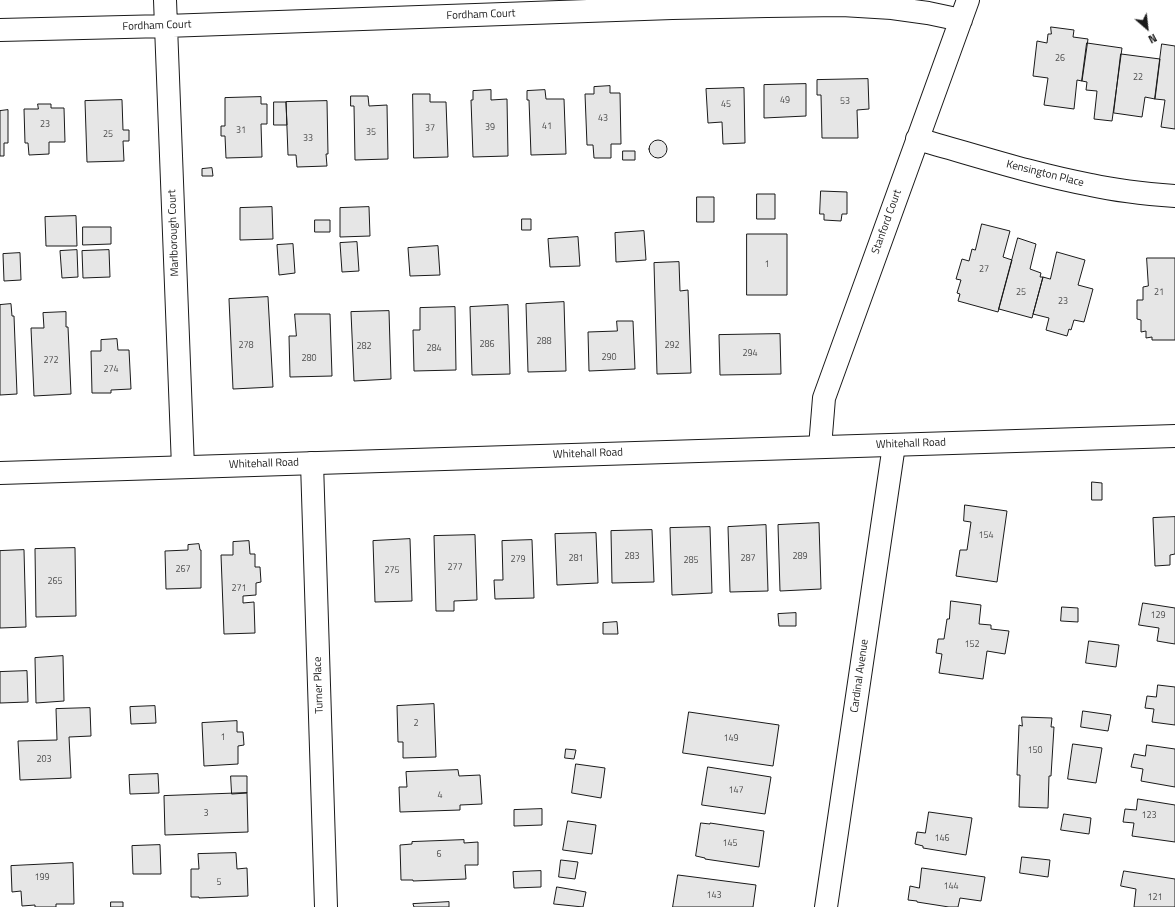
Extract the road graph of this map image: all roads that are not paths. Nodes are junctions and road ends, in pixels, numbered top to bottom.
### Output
1 (165, 0) edge
2 (968, 0) edge
3 (961, 20) junction
4 (166, 26) junction
5 (0, 30) edge
6 (917, 139) junction
7 (1175, 196) edge
8 (1175, 436) edge
9 (894, 445) junction
10 (820, 447) junction
11 (312, 463) junction
12 (183, 467) junction
13 (0, 473) edge
14 (326, 907) edge
15 (826, 907) edge

1 - 4 street, Marlborough Court
2 - 3 street, Stanford Court
3 - 4 street, Fordham Court
3 - 6 street, Stanford Court
4 - 5 street, Fordham Court
4 - 12 street, Marlborough Court
6 - 7 street, Kensington Place
6 - 10 street, Stanford Court
8 - 9 street, Whitehall Road
9 - 10 street, Whitehall Road
9 - 15 street, Cardinal Avenue
10 - 11 street, Whitehall Road
11 - 12 street, Whitehall Road
11 - 14 street, Turner Place
12 - 13 street, Whitehall Road

